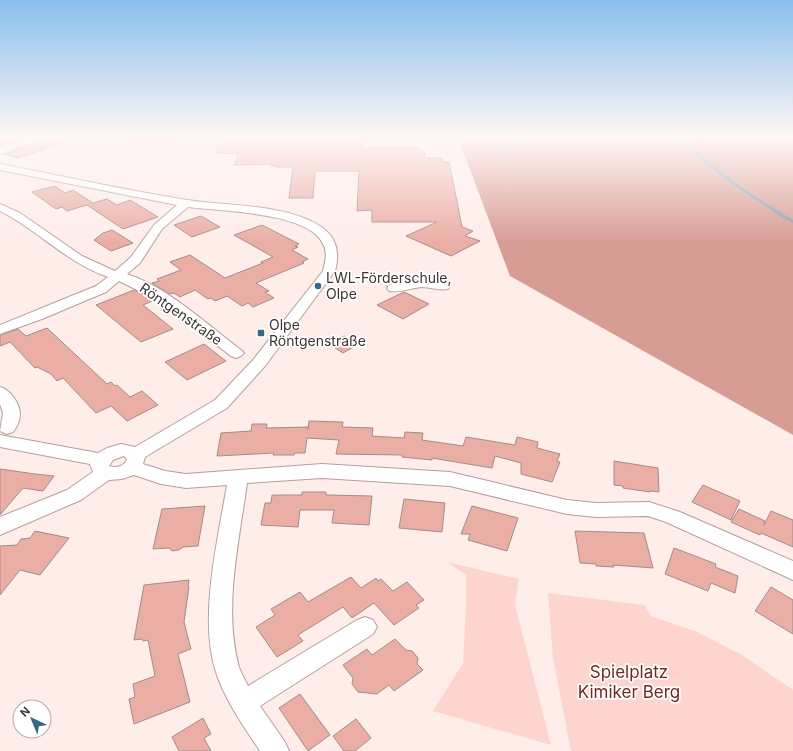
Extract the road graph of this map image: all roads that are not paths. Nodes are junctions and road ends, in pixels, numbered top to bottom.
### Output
1 (31, 173) edge
2 (185, 203) junction
3 (0, 207) edge
4 (118, 275) junction
5 (443, 286) dead end
6 (394, 288) dead end
7 (0, 330) edge
8 (236, 353) dead end
9 (0, 392) edge
10 (4, 434) edge
11 (132, 461) junction
12 (104, 466) junction
13 (238, 478) junction
14 (0, 527) edge
15 (793, 570) edge
16 (365, 627) dead end
17 (243, 704) junction
18 (276, 751) edge

1 - 2 street
2 - 4 street
2 - 11 street
3 - 4 street, Röntgenstraße
4 - 7 street
4 - 8 street, Röntgenstraße
5 - 6 street
9 - 10 street
10 - 12 street
11 - 12 street
11 - 13 street
12 - 14 street
13 - 15 street
13 - 17 street
16 - 17 street
17 - 18 street

